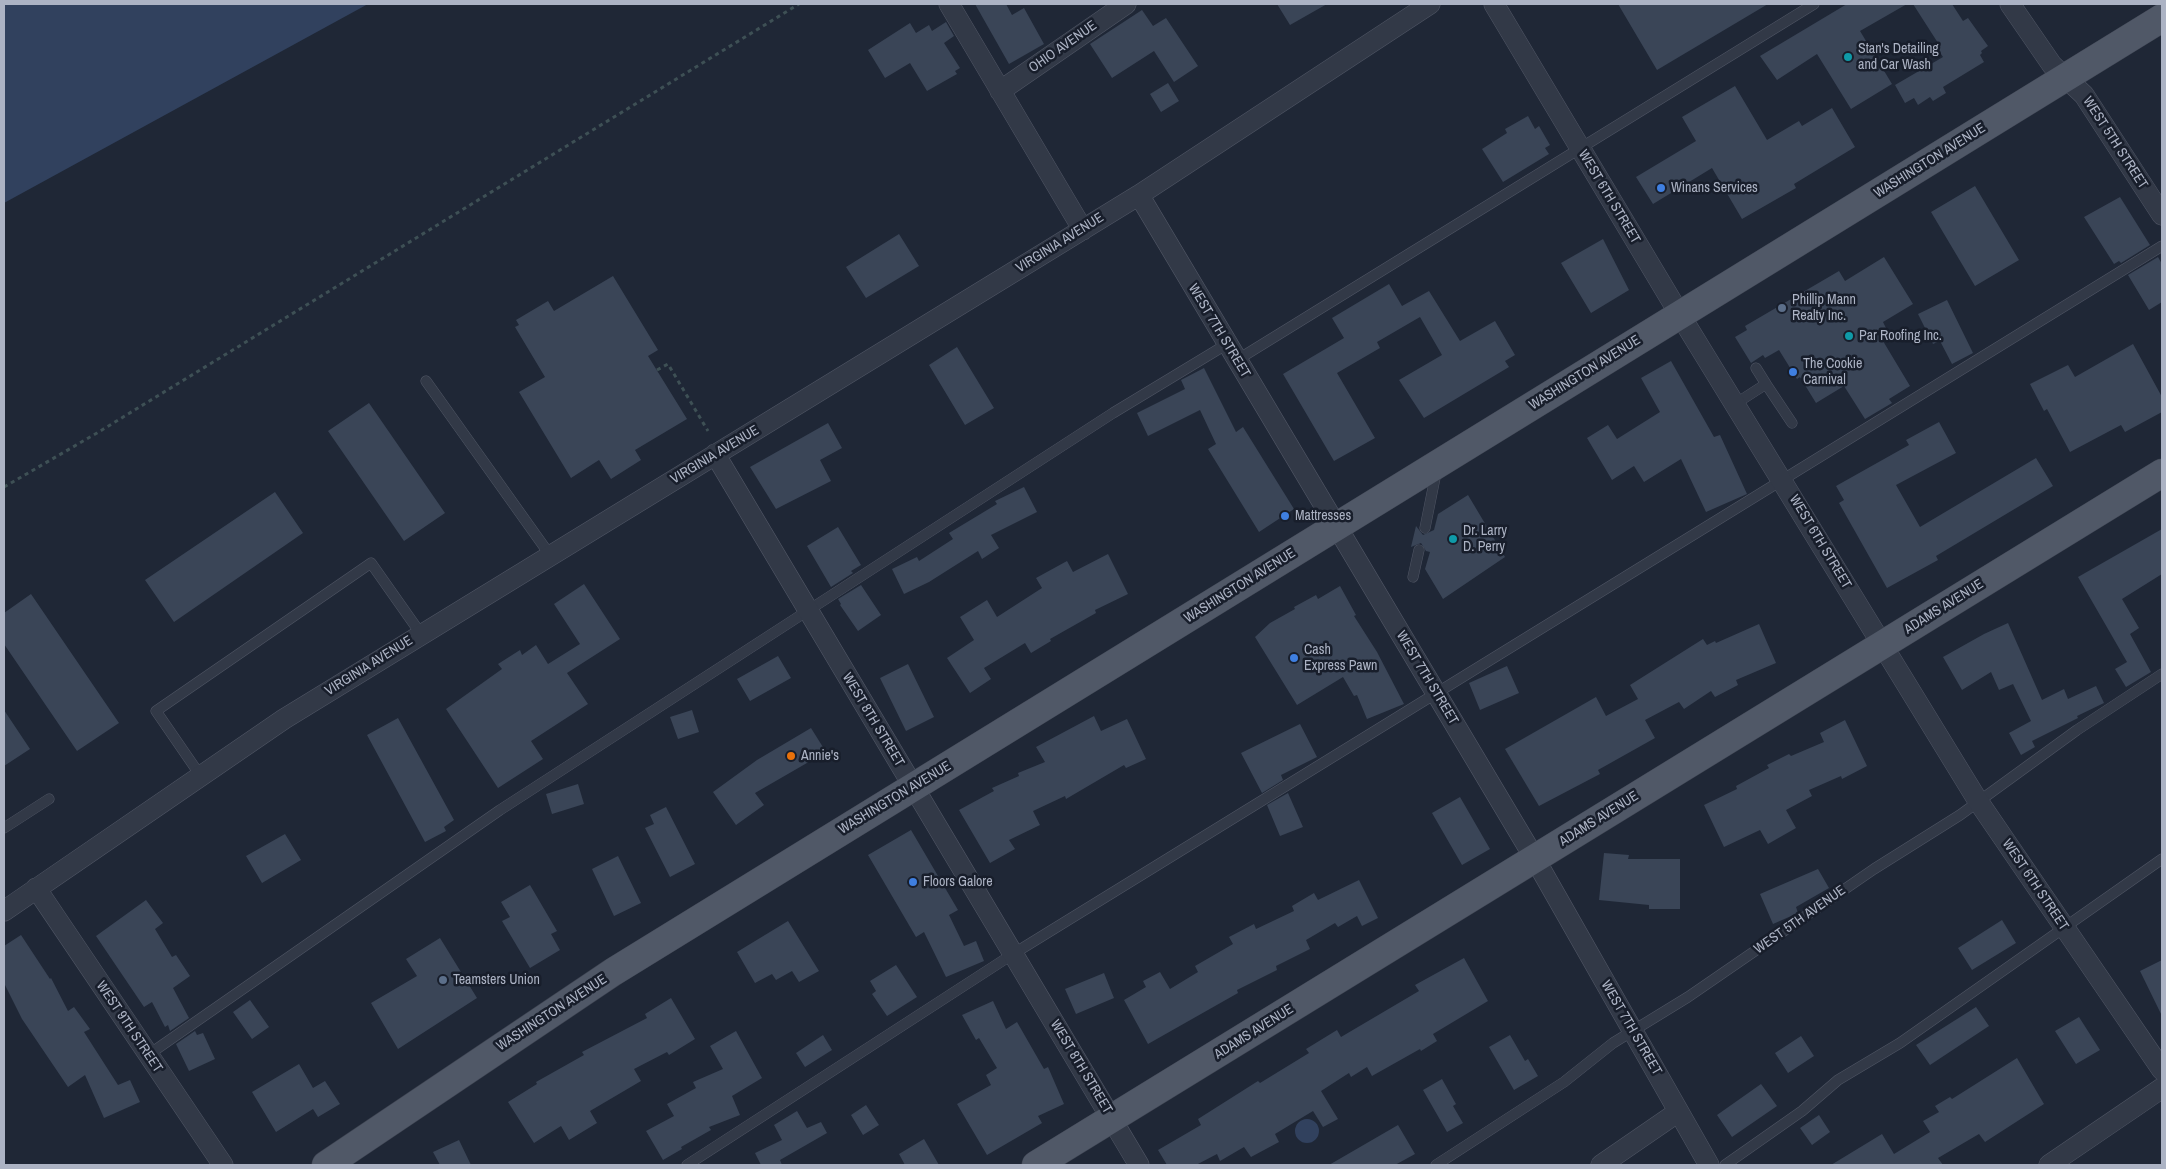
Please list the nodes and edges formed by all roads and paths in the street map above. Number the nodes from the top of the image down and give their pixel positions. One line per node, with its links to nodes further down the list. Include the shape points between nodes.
1 (799, 4): 29 (path)
2 (949, 4): 10 (street)
3 (1126, 4): 10 (street, OHIO AVENUE)
4 (1430, 4): 12 (street, VIRGINIA AVENUE)
5 (1494, 4): 11 (street, WEST 6TH STREET)
6 (1814, 4): 11 (lane)
7 (2010, 4): 9 (street, WEST 5TH STREET, via 2042,52)
8 (2162, 18): 9 (main road, WASHINGTON AVENUE)
9 (2066, 78): 13 (street, WEST 5TH STREET, via 2084,95); 16 (main road, WASHINGTON AVENUE)
10 (1000, 91): 14 (street)
11 (1580, 149): 16 (street, WEST 6TH STREET); 17 (lane)
12 (1139, 195): 14 (street, VIRGINIA AVENUE); 17 (street, WEST 7TH STREET)
13 (2162, 215)
14 (1083, 230): 25 (street, VIRGINIA AVENUE)
15 (2162, 246): 28 (lane)
16 (1680, 315): 22 (street, WEST 6TH STREET); 26 (main road, WASHINGTON AVENUE)
17 (1232, 352): 30 (street, WEST 7TH STREET); 35 (lane, via 1113,414)
18 (1756, 368): 21 (lane)
19 (657, 370): 24 (path, via 668,364)
20 (426, 381): 33 (lane)
21 (1766, 384): 22 (lane); 23 (lane)
22 (1735, 404): 28 (street, WEST 6TH STREET)
23 (1792, 423)
24 (708, 432)
25 (716, 454): 33 (street, VIRGINIA AVENUE); 35 (street, WEST 8TH STREET)
26 (1438, 463): 30 (main road, WASHINGTON AVENUE); 31 (lane)
27 (2162, 473): 37 (main road, ADAMS AVENUE)
28 (1782, 480): 37 (street, WEST 6TH STREET); 39 (lane)
29 (4, 487)
30 (1337, 526): 39 (street, WEST 7TH STREET); 41 (main road, WASHINGTON AVENUE)
31 (1425, 528)
32 (1420, 550): 34 (lane)
33 (550, 555): 36 (street, VIRGINIA AVENUE)
34 (1413, 577)
35 (809, 611): 41 (street, WEST 8TH STREET); 52 (lane, via 500,810)
36 (421, 634): 40 (street, VIRGINIA AVENUE); 40 (lane, via 371,563 156,711)
37 (1882, 645): 43 (street, WEST 6TH STREET); 45 (main road, ADAMS AVENUE)
38 (2162, 674): 43 (lane, WEST 5TH AVENUE)
39 (1436, 693): 45 (street, WEST 7TH STREET); 50 (lane)
40 (200, 775): 47 (street, VIRGINIA AVENUE)
41 (914, 787): 50 (street, WEST 8TH STREET); 58 (main road, WASHINGTON AVENUE, via 572,998)
42 (49, 800): 44 (lane)
43 (1978, 801): 49 (street, WEST 6TH STREET); 51 (lane, WEST 5TH AVENUE)
44 (4, 828)
45 (1534, 859): 51 (street, WEST 7TH STREET); 56 (main road, ADAMS AVENUE)
46 (2162, 859): 49 (lane)
47 (36, 888): 48 (street, VIRGINIA AVENUE); 52 (street, WEST 9TH STREET)
48 (4, 911)
49 (2063, 927): 53 (street, WEST 6TH STREET); 65 (lane, via 1877,1059 1838,1080 1802,1112)
50 (1014, 954): 56 (street, WEST 8TH STREET); 59 (lane)
51 (1632, 1032): 55 (street, WEST 7TH STREET); 62 (lane, WEST 5TH AVENUE, via 1564,1082)
52 (148, 1055): 57 (street, WEST 9TH STREET)
53 (2162, 1070)
54 (2162, 1088): 66 (street)
55 (1678, 1112): 63 (street); 64 (street, WEST 7TH STREET)
56 (1112, 1120): 60 (main road, ADAMS AVENUE); 61 (street, WEST 8TH STREET)
57 (223, 1165)
58 (326, 1165)
59 (687, 1165)
60 (1036, 1165)
61 (1139, 1165)
62 (1436, 1165)
63 (1601, 1165)
64 (1709, 1165)
65 (1725, 1165)
66 (2049, 1165)

